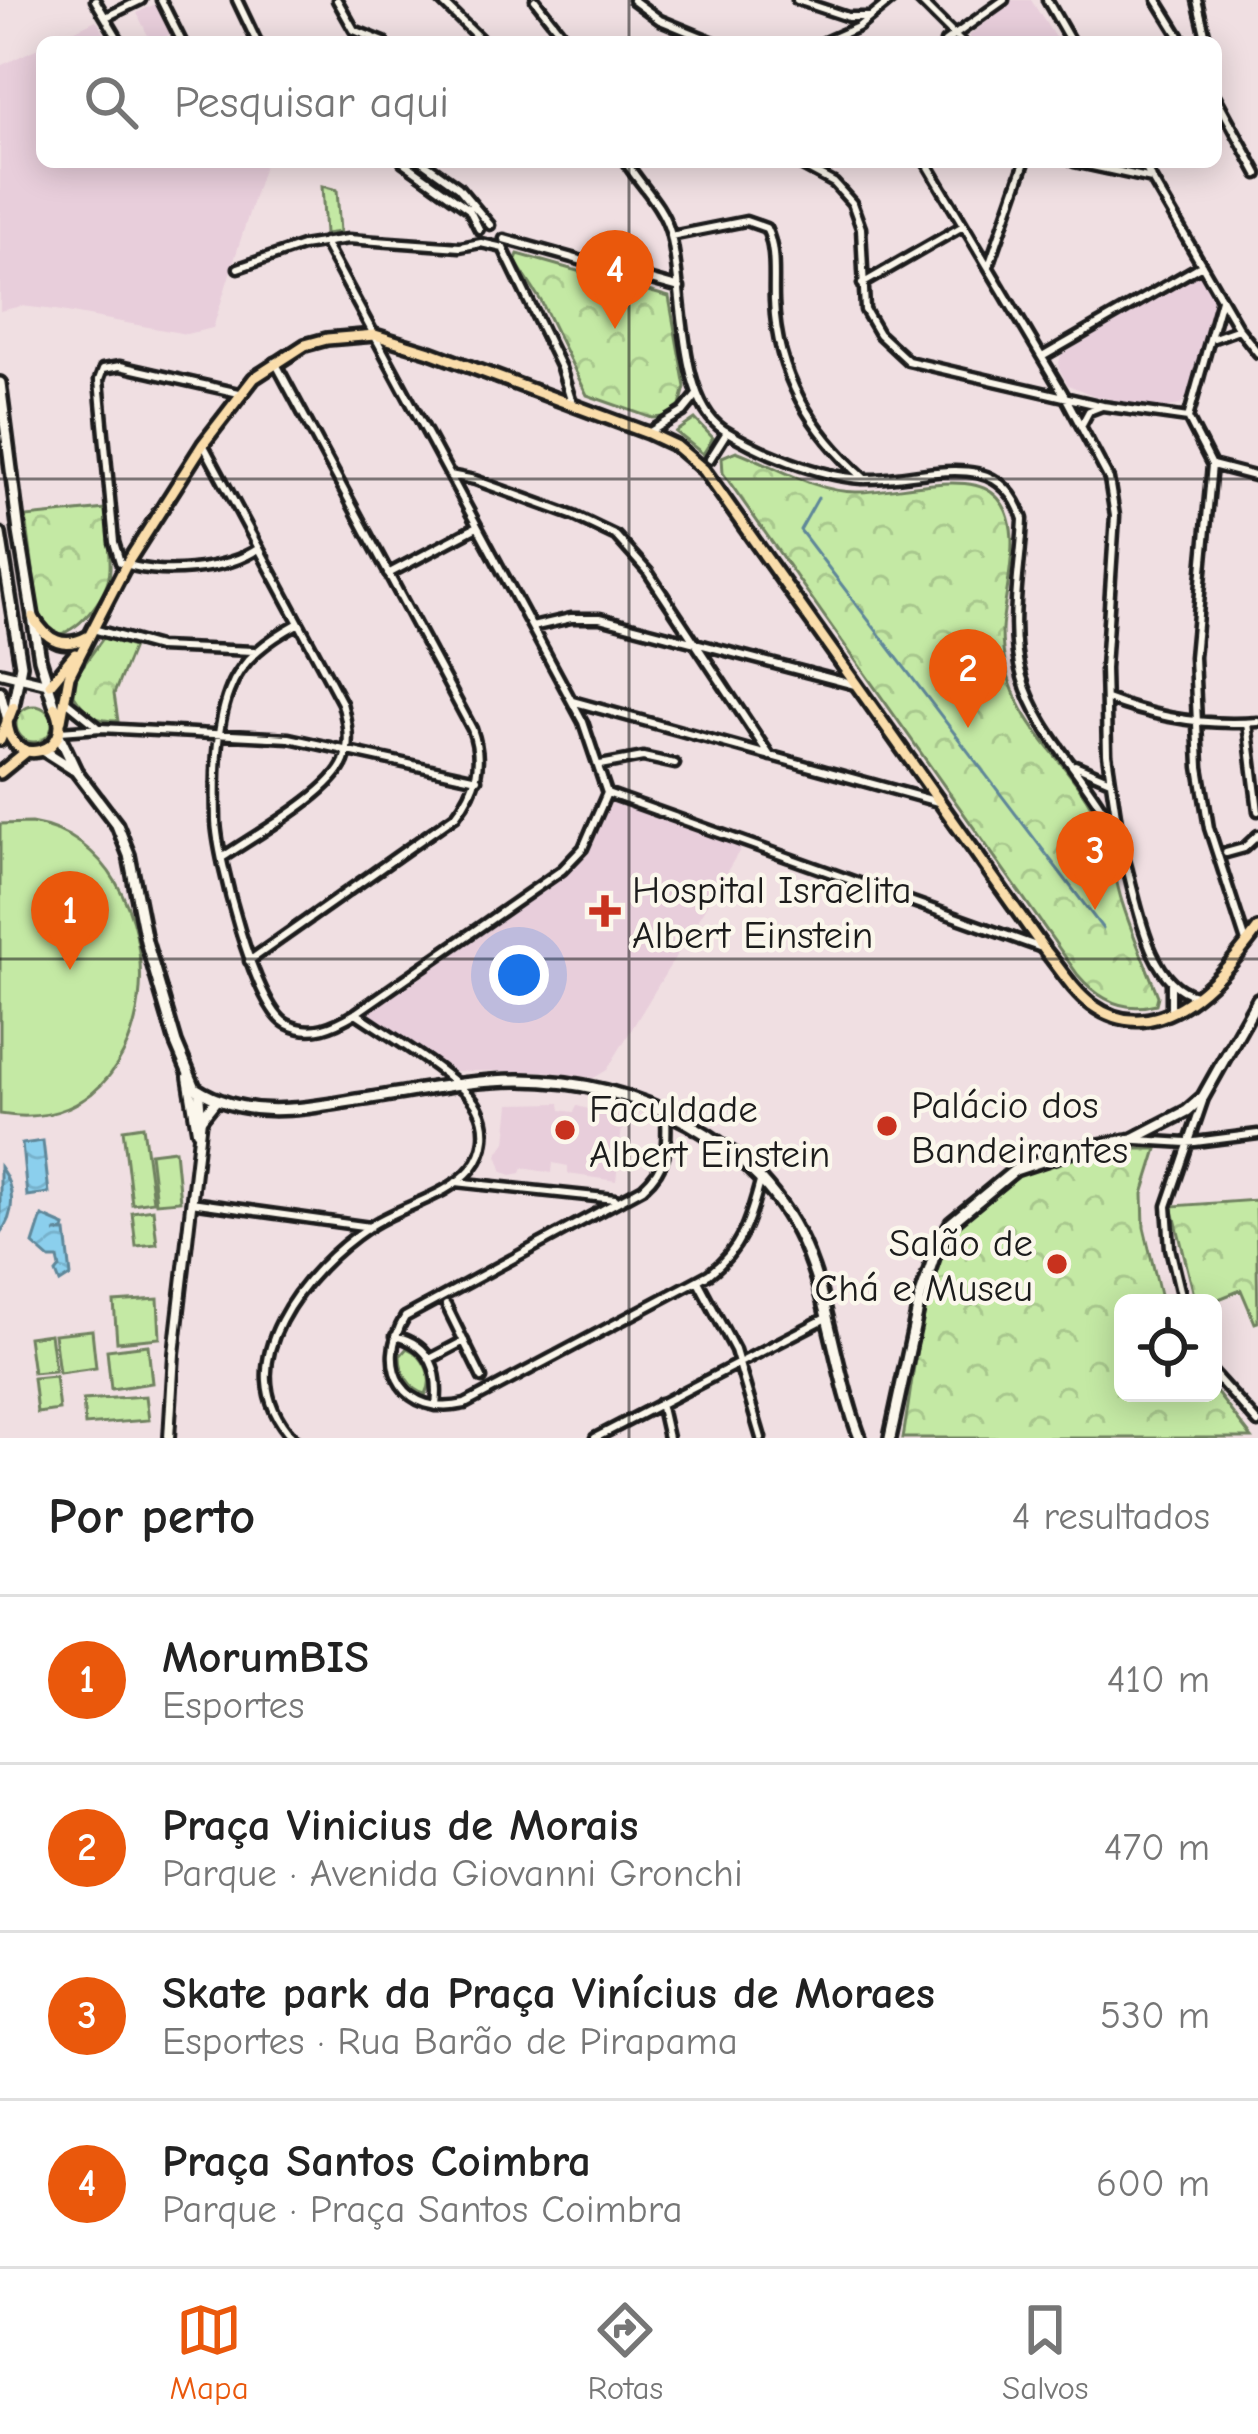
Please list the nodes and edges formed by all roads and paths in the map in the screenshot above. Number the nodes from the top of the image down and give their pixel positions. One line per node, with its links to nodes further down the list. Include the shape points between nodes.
1 (95, 0): 17 (street)
2 (141, 0): 17 (street)
3 (161, 0): 21 (street)
4 (237, 0): 22 (street)
5 (337, 0): 23 (street, via 354,30)
6 (440, 0): 24 (street)
7 (535, 0): 25 (street)
8 (634, 0): 26 (street)
9 (797, 0): 18 (street)
10 (891, 0): 16 (street)
11 (920, 0): 28 (street)
12 (1004, 0): 29 (street)
13 (1047, 0): 30 (street)
14 (1157, 0): 31 (street)
15 (1197, 0): 32 (street)
16 (872, 16): 18 (street); 19 (street)
17 (106, 17): 20 (street)
18 (848, 17): 19 (street)
19 (845, 34): 27 (street)
20 (117, 36)
21 (179, 36)
22 (254, 36)
23 (369, 36)
24 (477, 36)
25 (563, 36)
26 (699, 36)
27 (840, 36)
28 (956, 36)
29 (962, 36)
30 (1068, 36)
31 (1179, 36)
32 (1204, 36)
33 (1222, 106): 44 (street)
34 (412, 168): 47 (street)
35 (431, 168): 47 (street, via 458,187)
36 (630, 168): 48 (street)
37 (806, 168): 55 (street, via 852,203)
38 (929, 168): 46 (street)
39 (1022, 168): 53 (street)
40 (1103, 168): 43 (street)
41 (1133, 168): 43 (street)
42 (1145, 168): 45 (street)
43 (1126, 173): 45 (street)
44 (1258, 174)
45 (1152, 179): 52 (street)
46 (963, 226): 53 (street); 55 (street)
47 (483, 227): 50 (street); 51 (street)
48 (671, 236): 56 (street); 83 (street, via 746,221 766,228 777,337 793,389 820,433)
49 (324, 242): 50 (street); 54 (street); 59 (street)
50 (481, 243): 51 (street)
51 (504, 243): 56 (street); 72 (street)
52 (1202, 265): 57 (street); 63 (street)
53 (988, 267): 63 (street)
54 (238, 268)
55 (862, 284): 68 (street, via 870,321 908,361)
56 (680, 288): 70 (street)
57 (1221, 299): 58 (street); 61 (street)
58 (1239, 328): 61 (street); 62 (street)
59 (375, 335): 60 (main road); 64 (street); 65 (main road, via 327,339)
60 (402, 343): 64 (street); 72 (main road)
61 (1209, 346): 74 (street)
62 (1258, 353)
63 (1042, 357): 66 (street)
64 (385, 358): 81 (street)
65 (274, 362): 69 (main road); 89 (street)
66 (1056, 381): 68 (street); 71 (street)
67 (0, 383): 85 (main road)
68 (1038, 392): 71 (street)
69 (239, 394): 78 (main road); 88 (street, via 120,366 103,369 114,542)
70 (696, 396): 76 (street); 77 (street)
71 (1066, 398): 73 (street); 75 (street)
72 (572, 403): 77 (main road)
73 (1103, 406): 74 (street); 75 (street, via 1086,415)
74 (1188, 418): 80 (street)
75 (1082, 428): 102 (street, via 1114,498)
76 (727, 432): 79 (street); 83 (street)
77 (648, 433): 100 (main road, via 704,470)
78 (202, 444): 87 (street); 88 (main road)
79 (710, 459)
80 (1212, 465): 82 (street); 106 (street)
81 (448, 475): 84 (street); 94 (street, via 616,536)
82 (1258, 477)
83 (865, 479): 118 (street, via 968,471 1012,497 1023,519 1022,678)
84 (477, 526): 89 (street); 92 (street)
85 (19, 532): 86 (main road, via 11,525); 90 (main road)
86 (0, 533): 98 (main road)
87 (259, 548): 88 (street, via 220,567); 91 (street)
88 (126, 566): 93 (main road)
89 (388, 574): 122 (street, via 472,729)
90 (33, 617): 93 (main road, via 55,641 70,644); 96 (main road)
91 (299, 623): 95 (street); 113 (street, via 342,703)
92 (532, 627): 94 (street, via 600,618); 103 (street)
93 (91, 632): 95 (street, via 168,648); 99 (main road); 104 (main road)
94 (697, 643): 100 (street); 116 (street)
95 (256, 651): 111 (street, via 228,693)
96 (42, 663): 98 (main road); 99 (main road)
97 (0, 672): 98 (street)
98 (20, 672): 99 (street); 105 (main road)
99 (50, 684): 104 (main road)
100 (860, 686): 125 (main road)
101 (0, 691): 105 (street)
102 (1107, 699): 106 (street); 123 (street)
103 (572, 700): 116 (street); 119 (street)
104 (60, 704): 109 (main road); 110 (street)
105 (7, 719): 112 (main road); 115 (main road, via 10,738)
106 (1195, 722): 108 (street); 132 (street, via 1209,828)
107 (1258, 722): 108 (street)
108 (1247, 723): 126 (street)
109 (60, 728): 110 (street); 114 (main road); 120 (main road)
110 (100, 728): 111 (street)
111 (220, 734): 113 (street); 130 (street)
112 (0, 740)
113 (347, 748): 122 (street); 130 (street, via 327,784)
114 (44, 750): 115 (main road); 120 (main road)
115 (27, 751): 121 (main road)
116 (770, 756): 125 (street)
117 (675, 764): 119 (street, via 643,757)
118 (1071, 764): 123 (street); 128 (street)
119 (600, 765): 124 (street)
120 (76, 770): 140 (main road, via 108,808 129,855)
121 (0, 772)
122 (477, 779): 134 (street, via 446,824)
123 (1110, 780): 128 (street)
124 (607, 794): 133 (street); 138 (street, via 583,848 562,870)
125 (941, 802): 133 (main road)
126 (1258, 812)
127 (1258, 835): 129 (street)
128 (1120, 845): 135 (street, via 1150,948)
129 (1226, 853)
130 (222, 858): 134 (street)
131 (1258, 929): 132 (main road)
132 (1246, 944): 136 (main road)
133 (1044, 949): 139 (main road, via 1079,994 1107,1013 1135,1019)
134 (249, 961): 138 (street, via 270,1010 288,1025 321,1030)
135 (1171, 980): 136 (street); 139 (street)
136 (1202, 996): 139 (main road)
137 (1258, 999): 143 (main road)
138 (356, 1012): 141 (street)
139 (1171, 1012)
140 (188, 1077): 142 (main road); 147 (street)
141 (458, 1084): 144 (main road, via 275,1111); 145 (main road, via 549,1081); 151 (street, via 485,1132 478,1159)
142 (199, 1090): 144 (main road); 146 (street)
143 (1203, 1097): 149 (main road); 150 (street)
144 (217, 1099): 146 (main road)
145 (666, 1112): 152 (main road, via 716,1140); 153 (street, via 663,1166)
146 (201, 1119): 147 (street)
147 (197, 1132): 154 (street)
148 (1258, 1133): 150 (street)
149 (1133, 1139): 150 (street); 175 (main road, via 1016,1170 950,1223 920,1295)
150 (1187, 1143): 157 (street, via 1167,1206)
151 (455, 1182): 153 (street); 155 (street)
152 (760, 1182): 156 (street, via 740,1242); 159 (main road, via 806,1250)
153 (619, 1200): 160 (street, via 415,1309)
154 (191, 1202): 155 (street); 169 (street)
155 (370, 1226): 170 (street, via 314,1275 276,1333 266,1372)
156 (698, 1281): 163 (street); 167 (street, via 465,1405)
157 (1182, 1294)
158 (446, 1305): 161 (street)
159 (826, 1317): 163 (street); 174 (main road)
160 (395, 1336): 162 (street); 167 (street, via 391,1361 400,1383)
161 (464, 1341): 162 (street); 164 (street)
162 (430, 1359): 167 (street)
163 (739, 1361): 166 (street); 173 (street)
164 (482, 1378)
165 (1222, 1383): 168 (street)
166 (660, 1403): 171 (street); 172 (street)
167 (436, 1406)
168 (1258, 1423)
169 (169, 1438)
170 (293, 1438)
171 (595, 1438)
172 (668, 1438)
173 (761, 1438)
174 (860, 1438)
175 (890, 1438)

